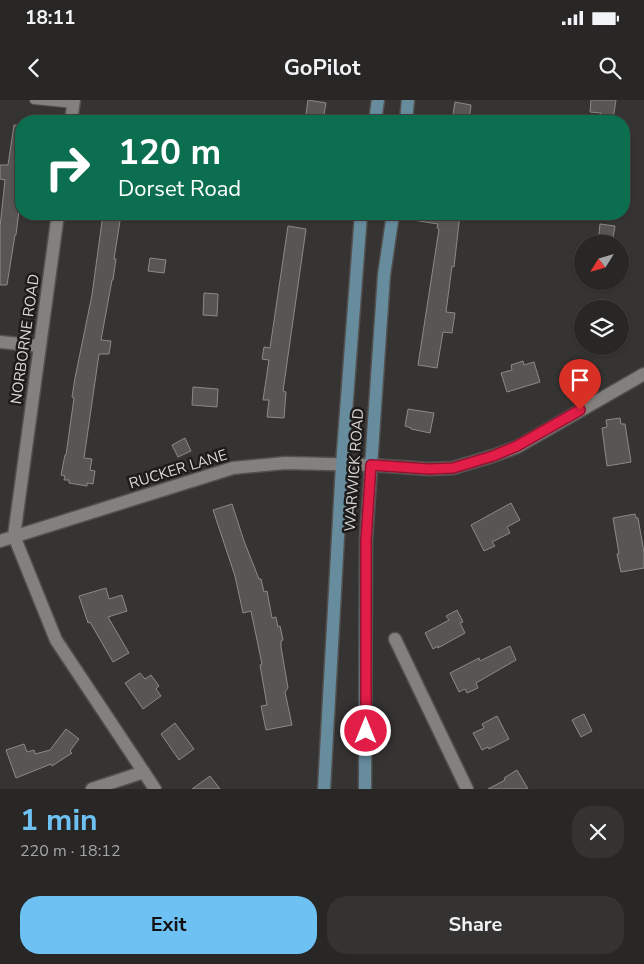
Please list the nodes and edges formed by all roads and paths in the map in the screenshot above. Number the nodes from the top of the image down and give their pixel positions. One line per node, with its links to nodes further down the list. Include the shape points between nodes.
1 (34, 100): 4 (lane)
2 (378, 100): 6 (main road)
3 (408, 100): 7 (main road)
4 (74, 102): 5 (street)
5 (72, 115)
6 (376, 115)
7 (407, 115)
8 (57, 220): 12 (street, NORBORNE ROAD)
9 (362, 220): 14 (main road, WARWICK ROAD)
10 (392, 220): 15 (main road, WARWICK ROAD, via 384,275)
11 (0, 342): 12 (street)
12 (40, 346): 16 (street, NORBORNE ROAD)
13 (644, 374): 15 (street, RUCKER LANE, via 517,446 493,456 453,468)
14 (342, 465): 15 (street, RUCKER LANE); 16 (street, RUCKER LANE, via 285,463 233,468); 22 (main road, WARWICK ROAD)
15 (371, 465): 23 (main road, WARWICK ROAD, via 366,540)
16 (14, 536): 17 (street, RUCKER LANE); 19 (street, NORBORNE ROAD, via 56,640)
17 (0, 541)
18 (395, 639): 24 (street)
19 (144, 772): 20 (street); 21 (street, NORBORNE ROAD)
20 (92, 789)
21 (155, 789)
22 (324, 789)
23 (365, 789)
24 (467, 789)

